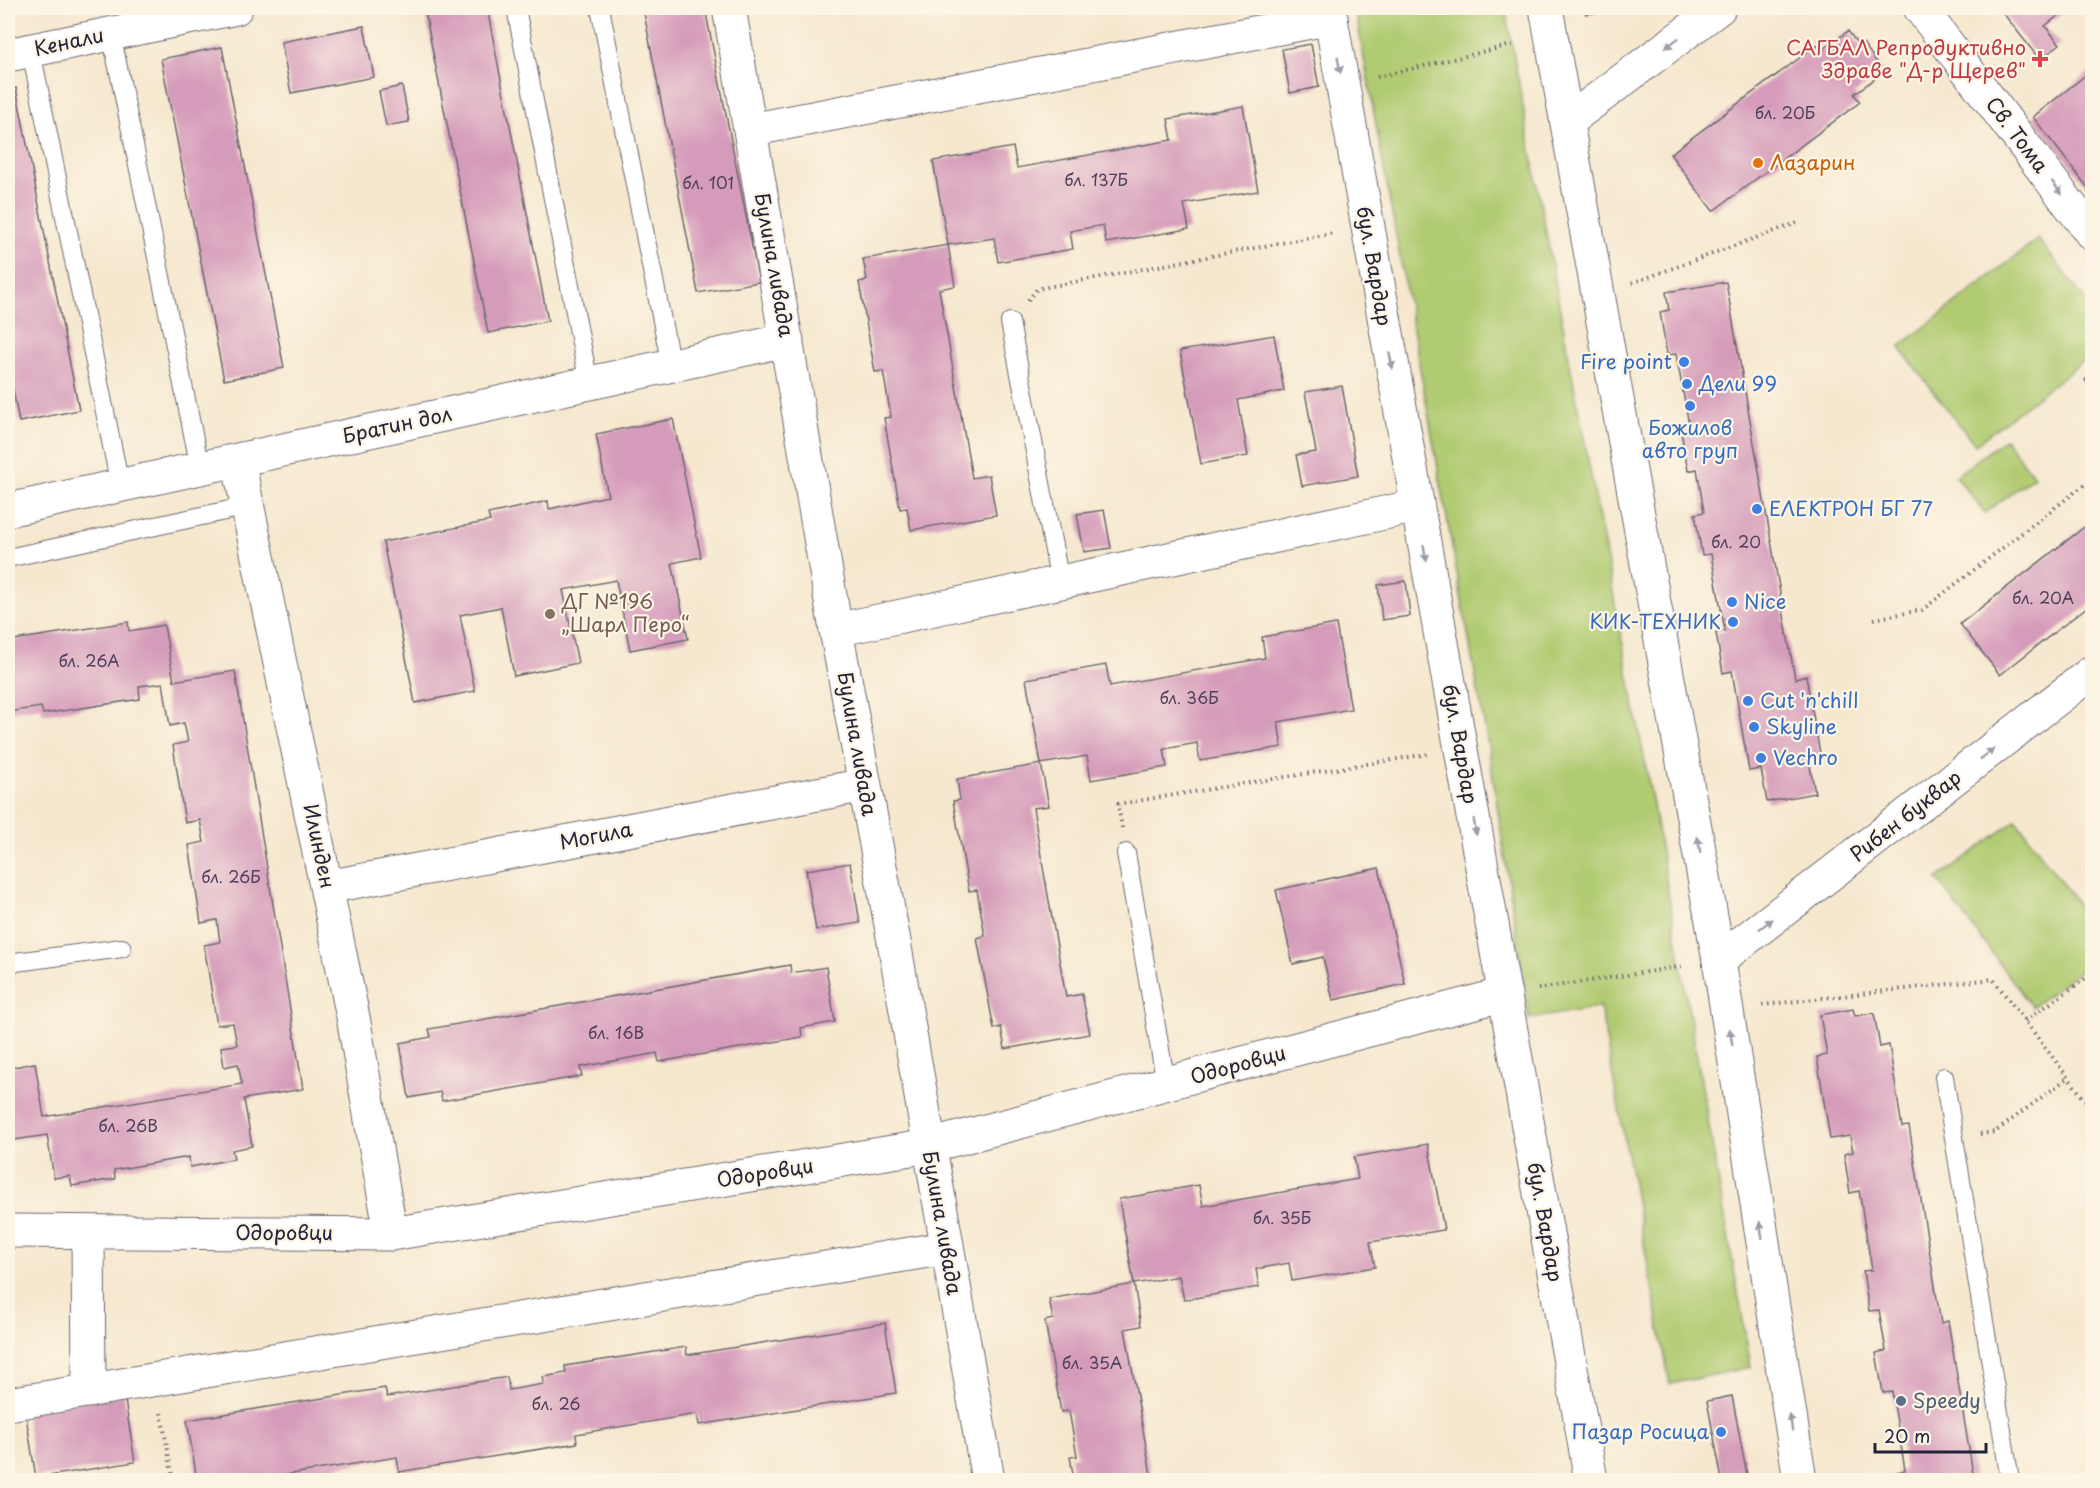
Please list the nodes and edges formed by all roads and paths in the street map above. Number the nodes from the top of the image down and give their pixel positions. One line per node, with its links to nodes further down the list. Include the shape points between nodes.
1 (236, 8): 9 (street, Кенали)
2 (516, 8): 21 (lane)
3 (600, 8): 20 (lane)
4 (729, 8): 13 (street, Булина ливада)
5 (1719, 8): 12 (street, one-way to 12)
6 (1920, 8): 16 (street, Св. Тома, one-way to 16)
7 (1330, 13): 11 (street, бул. Вардар, one-way to 11); 13 (street)
8 (1549, 21): 11 (path); 12 (street)
9 (111, 33): 10 (street, Кенали); 23 (lane)
10 (19, 53): 25 (lane)
11 (1343, 85): 15 (street, бул. Вардар)
12 (1568, 121): 17 (street)
13 (750, 130): 19 (street, Булина ливада)
14 (1797, 223): 17 (path)
15 (1368, 227): 18 (path, via 1037,289); 27 (street, бул. Вардар, one-way to 27)
16 (2092, 234)
17 (1599, 294): 39 (street, one-way to 17)
18 (1010, 322): 30 (lane)
19 (787, 340): 20 (street, Братин дол); 32 (street, Булина ливада)
20 (671, 366): 21 (street, Братин дол)
21 (589, 384): 22 (street, Братин дол)
22 (238, 460): 23 (street, Братин дол); 26 (street, Илинден)
23 (200, 468): 25 (street, Братин дол)
24 (2092, 479): 31 (path, via 1922,610)
25 (120, 485): 28 (street, Братин дол)
26 (248, 506): 29 (lane); 37 (street, Илинден)
27 (1417, 506): 30 (street); 34 (street, бул. Вардар, one-way to 34)
28 (8, 510)
29 (8, 558)
30 (1060, 582): 32 (street)
31 (1874, 619)
32 (836, 630): 35 (street, Булина ливада)
33 (2092, 672): 39 (street, Рибен буквар, one-way to 33)
34 (1460, 748): 36 (path, via 1118,804); 42 (street, бул. Вардар, one-way to 42)
35 (865, 785): 37 (street, Могила); 50 (street, Булина ливада)
36 (1126, 852): 47 (lane)
37 (327, 887): 53 (street, Илинден)
38 (122, 948): 40 (lane)
39 (1719, 960): 42 (path); 43 (street)
40 (8, 963)
41 (2092, 974): 44 (path)
42 (1505, 994): 47 (street, Одоровци); 60 (street, бул. Вардар)
43 (1727, 1009): 44 (path, via 1993,979); 61 (street, one-way to 43)
44 (2025, 1021): 46 (path)
45 (1944, 1077): 49 (lane)
46 (2069, 1077): 48 (path); 49 (path, via 1995,1132)
47 (1166, 1084): 50 (street, Одоровци)
48 (2092, 1109)
49 (1954, 1138): 62 (lane)
50 (929, 1146): 53 (street, Одоровци); 54 (street, Булина ливада)
51 (8, 1231): 52 (street, Одоровци)
52 (88, 1232): 53 (street, Одоровци); 56 (street)
53 (391, 1234)
54 (946, 1248): 55 (street); 59 (street, Булина ливада)
55 (155, 1380): 56 (street); 58 (path)
56 (89, 1391): 57 (street)
57 (8, 1404)
58 (173, 1480)
59 (988, 1480)
60 (1591, 1480)
61 (1800, 1480)
62 (2010, 1480)

